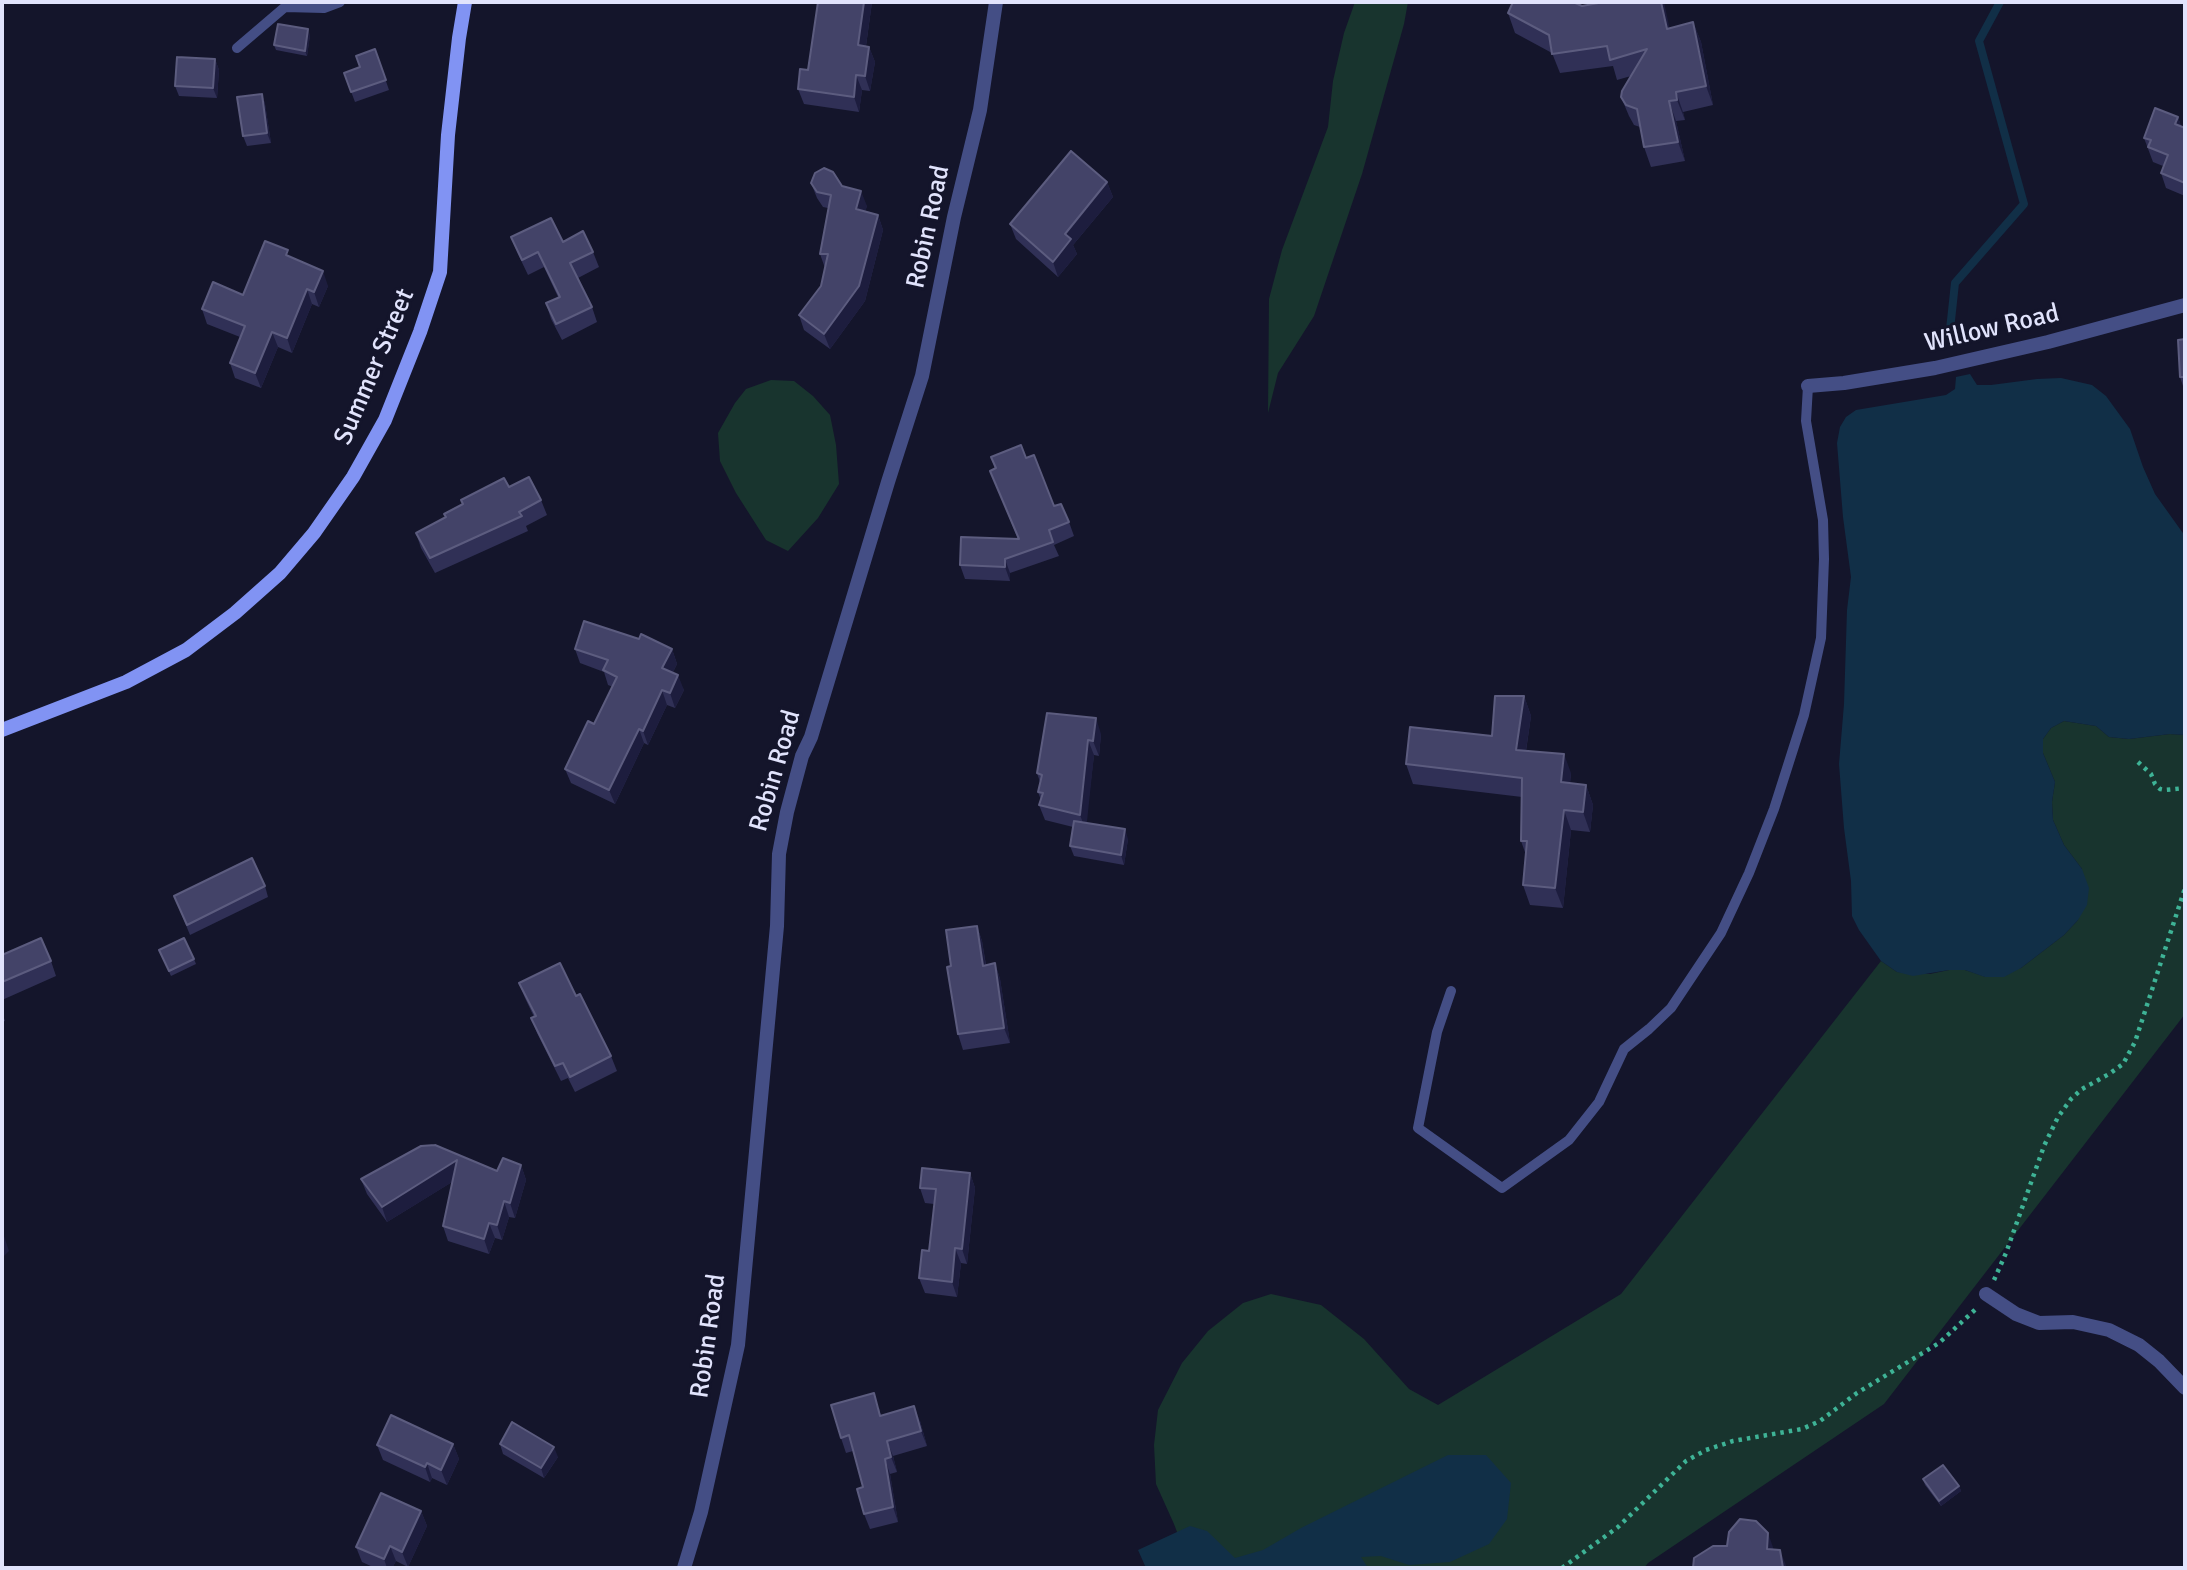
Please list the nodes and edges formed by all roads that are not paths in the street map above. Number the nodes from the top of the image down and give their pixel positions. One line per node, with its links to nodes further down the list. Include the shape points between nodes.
1 (340, 2): 4 (lane, via 324,8 285,7)
2 (465, 2): 7 (street, Summer Street, via 448,135 440,272 385,420 353,477 280,573 186,650 126,682)
3 (996, 2): 11 (street, Robin Road, via 980,110 922,376 787,812 779,854 777,926 738,1345)
4 (237, 48)
5 (2185, 305): 6 (street, Willow Road, via 1935,368)
6 (1808, 386): 8 (lane, via 1806,421 1822,520 1821,638 1804,715 1774,809 1721,933 1671,1008 1624,1049 1599,1102 1569,1140 1503,1188 1418,1128 1437,1032)
7 (2, 730)
8 (1451, 991)
9 (1986, 1294): 10 (street, via 2039,1323 2073,1322 2109,1330 2139,1345)
10 (2185, 1388)
11 (684, 1568)

